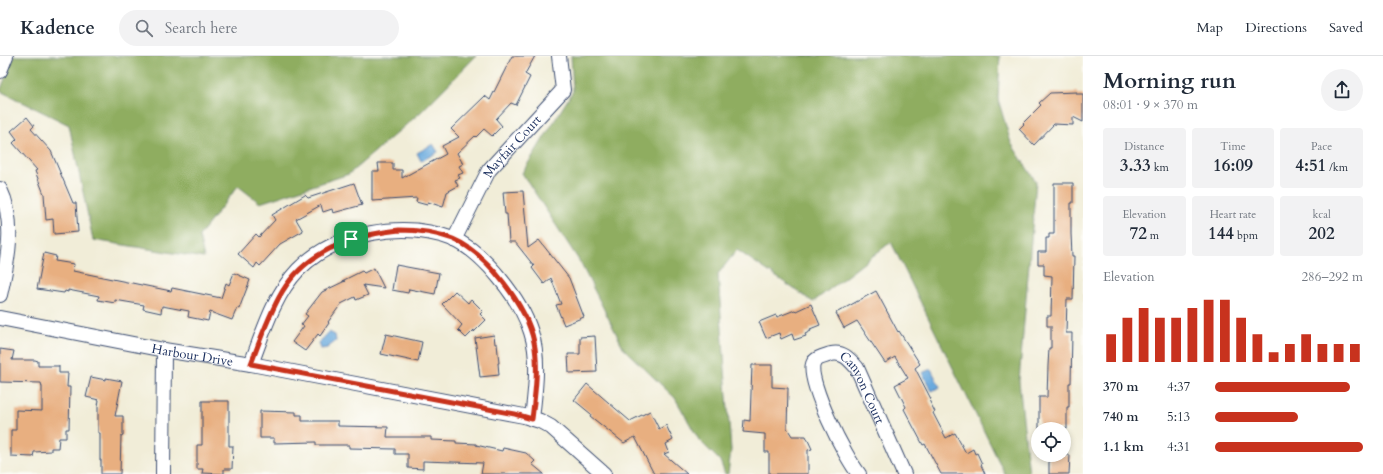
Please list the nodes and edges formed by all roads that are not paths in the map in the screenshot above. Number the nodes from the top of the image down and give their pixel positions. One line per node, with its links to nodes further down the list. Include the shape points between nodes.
1 (6, 56): 3 (street)
2 (559, 56): 5 (street, Mayfair Court, via 563,90 489,170)
3 (0, 71)
4 (0, 189): 6 (street, via 5,200 10,229)
5 (454, 240): 9 (street, via 425,232 399,230 361,236 328,248 298,270 282,291); 10 (street, via 467,247 494,272 512,294 527,320 535,354 536,377)
6 (0, 295)
7 (0, 318): 8 (street, Harbour Drive)
8 (164, 350): 9 (street, Harbour Drive); 11 (street)
9 (251, 364): 10 (street, Harbour Drive)
10 (532, 419): 12 (street, Harbour Drive, via 551,427)
11 (164, 474)
12 (604, 474)
13 (859, 474): 14 (street, Canyon Court, via 834,432 812,371 813,363 817,359 836,353 846,357 856,368)
14 (904, 474)

